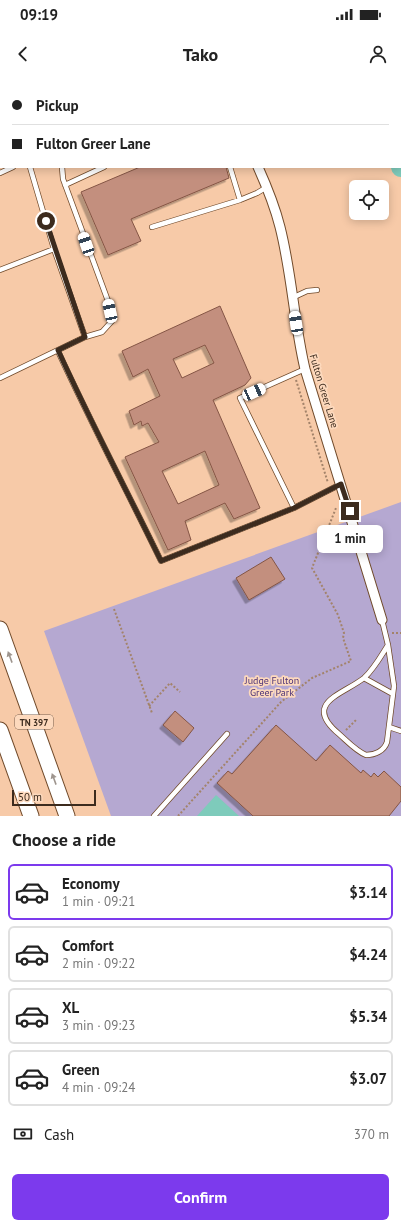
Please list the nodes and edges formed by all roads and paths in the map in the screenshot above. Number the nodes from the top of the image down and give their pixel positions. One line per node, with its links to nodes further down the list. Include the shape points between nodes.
1 (11, 168): 7 (lane)
2 (30, 168): 12 (lane)
3 (62, 168): 8 (lane)
4 (102, 168): 8 (lane)
5 (230, 168): 10 (lane)
6 (258, 168): 9 (street, Fulton Greer Lane)
7 (0, 173)
8 (65, 185): 16 (lane, via 108,301 112,321 102,332)
9 (267, 187): 10 (lane); 15 (street, Fulton Greer Lane, via 280,228)
10 (240, 200): 11 (lane)
11 (152, 227)
12 (54, 249): 13 (lane); 16 (lane)
13 (0, 270)
14 (317, 290): 15 (lane, via 307,291)
15 (292, 298): 18 (street, Fulton Greer Lane)
16 (85, 337): 17 (lane)
17 (58, 350): 20 (lane); 24 (lane, via 161,561)
18 (306, 369): 19 (lane); 21 (street, Fulton Greer Lane)
19 (294, 374): 22 (path); 24 (lane, via 240,398)
20 (0, 378)
21 (341, 484): 22 (lane); 26 (street, Fulton Greer Lane)
22 (330, 490): 24 (lane)
23 (335, 503): 41 (path, via 337,509 312,568 338,615 351,661 312,678 281,702)
24 (294, 508)
25 (114, 609): 32 (path)
26 (382, 620): 28 (lane)
27 (0, 629): 39 (highway, TN 397, one-way to 27)
28 (388, 645): 29 (lane); 31 (lane)
29 (364, 678): 31 (lane); 34 (lane, via 327,701 325,718 333,729 366,755 377,753 385,747)
30 (180, 692): 32 (path, via 170,683)
31 (394, 694): 34 (lane)
32 (149, 706): 33 (path)
33 (152, 713)
34 (389, 727): 36 (lane)
35 (0, 730): 38 (highway, TN 397)
36 (401, 731)
37 (227, 734): 40 (lane)
38 (31, 816)
39 (67, 816)
40 (154, 816)
41 (178, 816)

